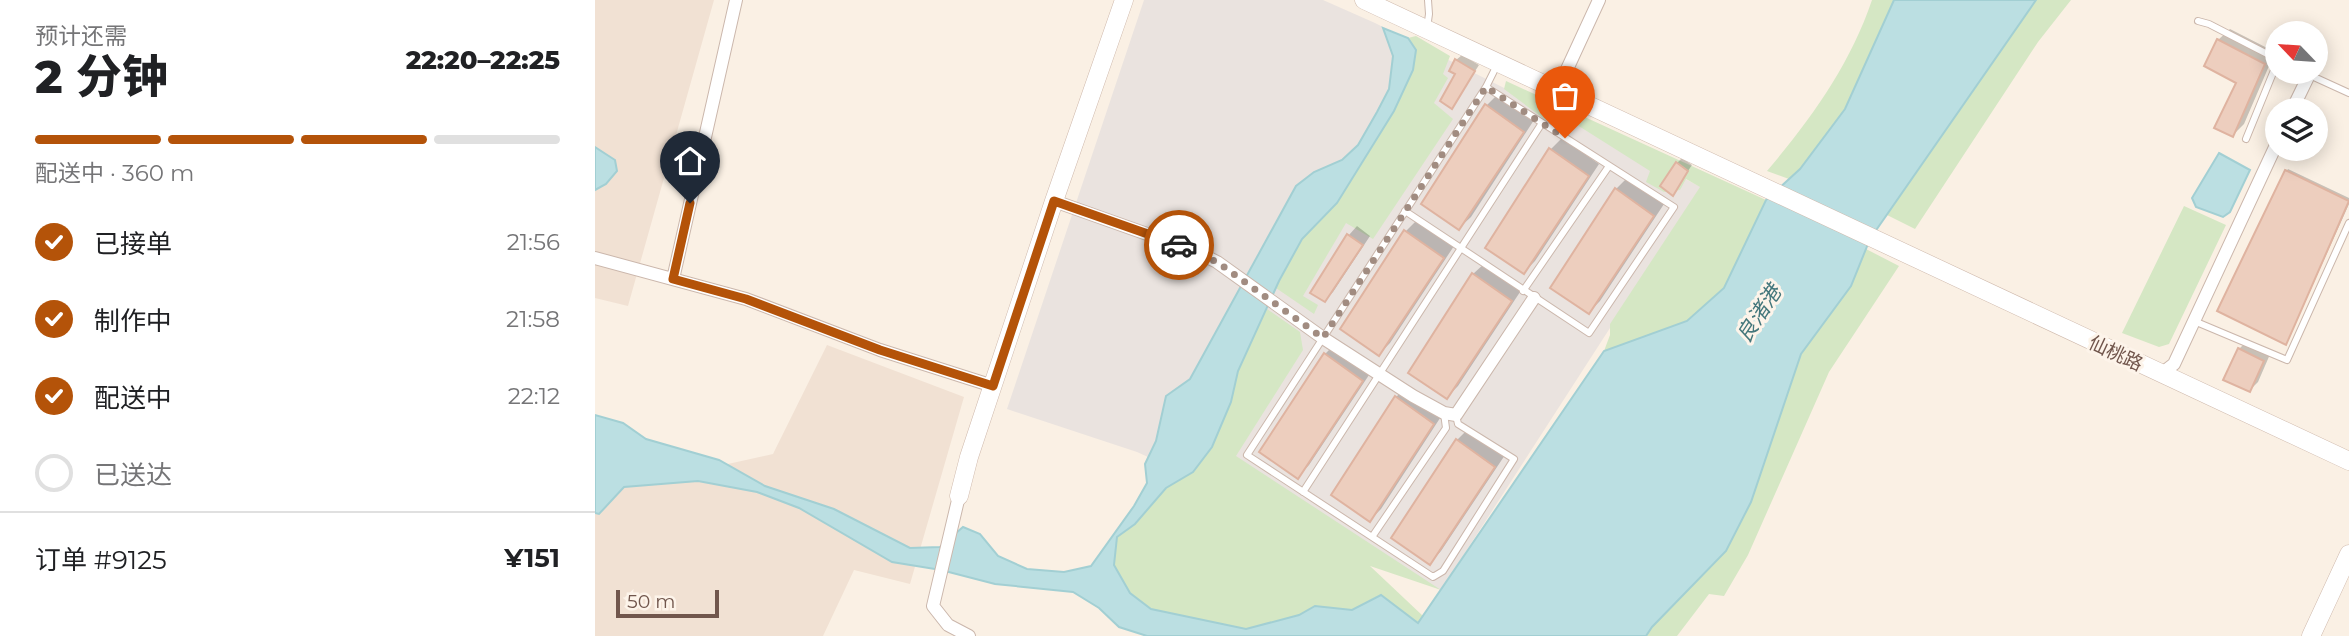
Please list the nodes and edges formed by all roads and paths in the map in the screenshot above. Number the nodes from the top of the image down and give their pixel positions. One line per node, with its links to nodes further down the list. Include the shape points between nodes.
1 (736, 0): 24 (street)
2 (1124, 0): 19 (street)
3 (1364, 0): 7 (street, 仙桃路)
4 (1428, 0): 7 (lane)
5 (1599, 0): 13 (street)
6 (2198, 21): 8 (lane)
7 (1426, 29): 9 (street, 仙桃路)
8 (2265, 54)
9 (1497, 63): 12 (lane); 13 (street, 仙桃路)
10 (2328, 83): 14 (lane)
11 (2268, 84): 16 (lane)
12 (1486, 87): 15 (lane); 20 (lane)
13 (1556, 91): 28 (street, 仙桃路)
14 (2349, 93)
15 (1542, 123): 18 (lane); 22 (lane)
16 (2246, 139)
17 (2269, 161): 26 (street)
18 (1609, 166): 25 (lane); 25 (lane, via 1674,207 1590,333)
19 (1054, 201): 27 (street, via 1217,262); 30 (street)
20 (1405, 211): 22 (lane); 27 (lane)
21 (2349, 223): 26 (lane, via 2287,360)
22 (1461, 249): 25 (lane); 29 (lane)
23 (595, 258): 24 (street)
24 (673, 279): 30 (street, via 746,299 880,350)
25 (1529, 294): 31 (street)
26 (2194, 321): 28 (street, via 2173,364)
27 (1323, 338): 29 (street); 33 (lane, via 1247,455)
28 (2161, 374): 32 (street, 仙桃路)
29 (1380, 375): 31 (street); 33 (lane)
30 (993, 386): 34 (street)
31 (1450, 414): 35 (lane, via 1446,428); 35 (lane, via 1458,424 1514,459 1443,571 1433,577)
32 (2349, 461)
33 (1303, 492): 35 (lane)
34 (959, 496): 37 (street, via 933,606 948,625)
35 (1372, 537)
36 (2349, 554): 38 (street)
37 (969, 636)
38 (2311, 636)

